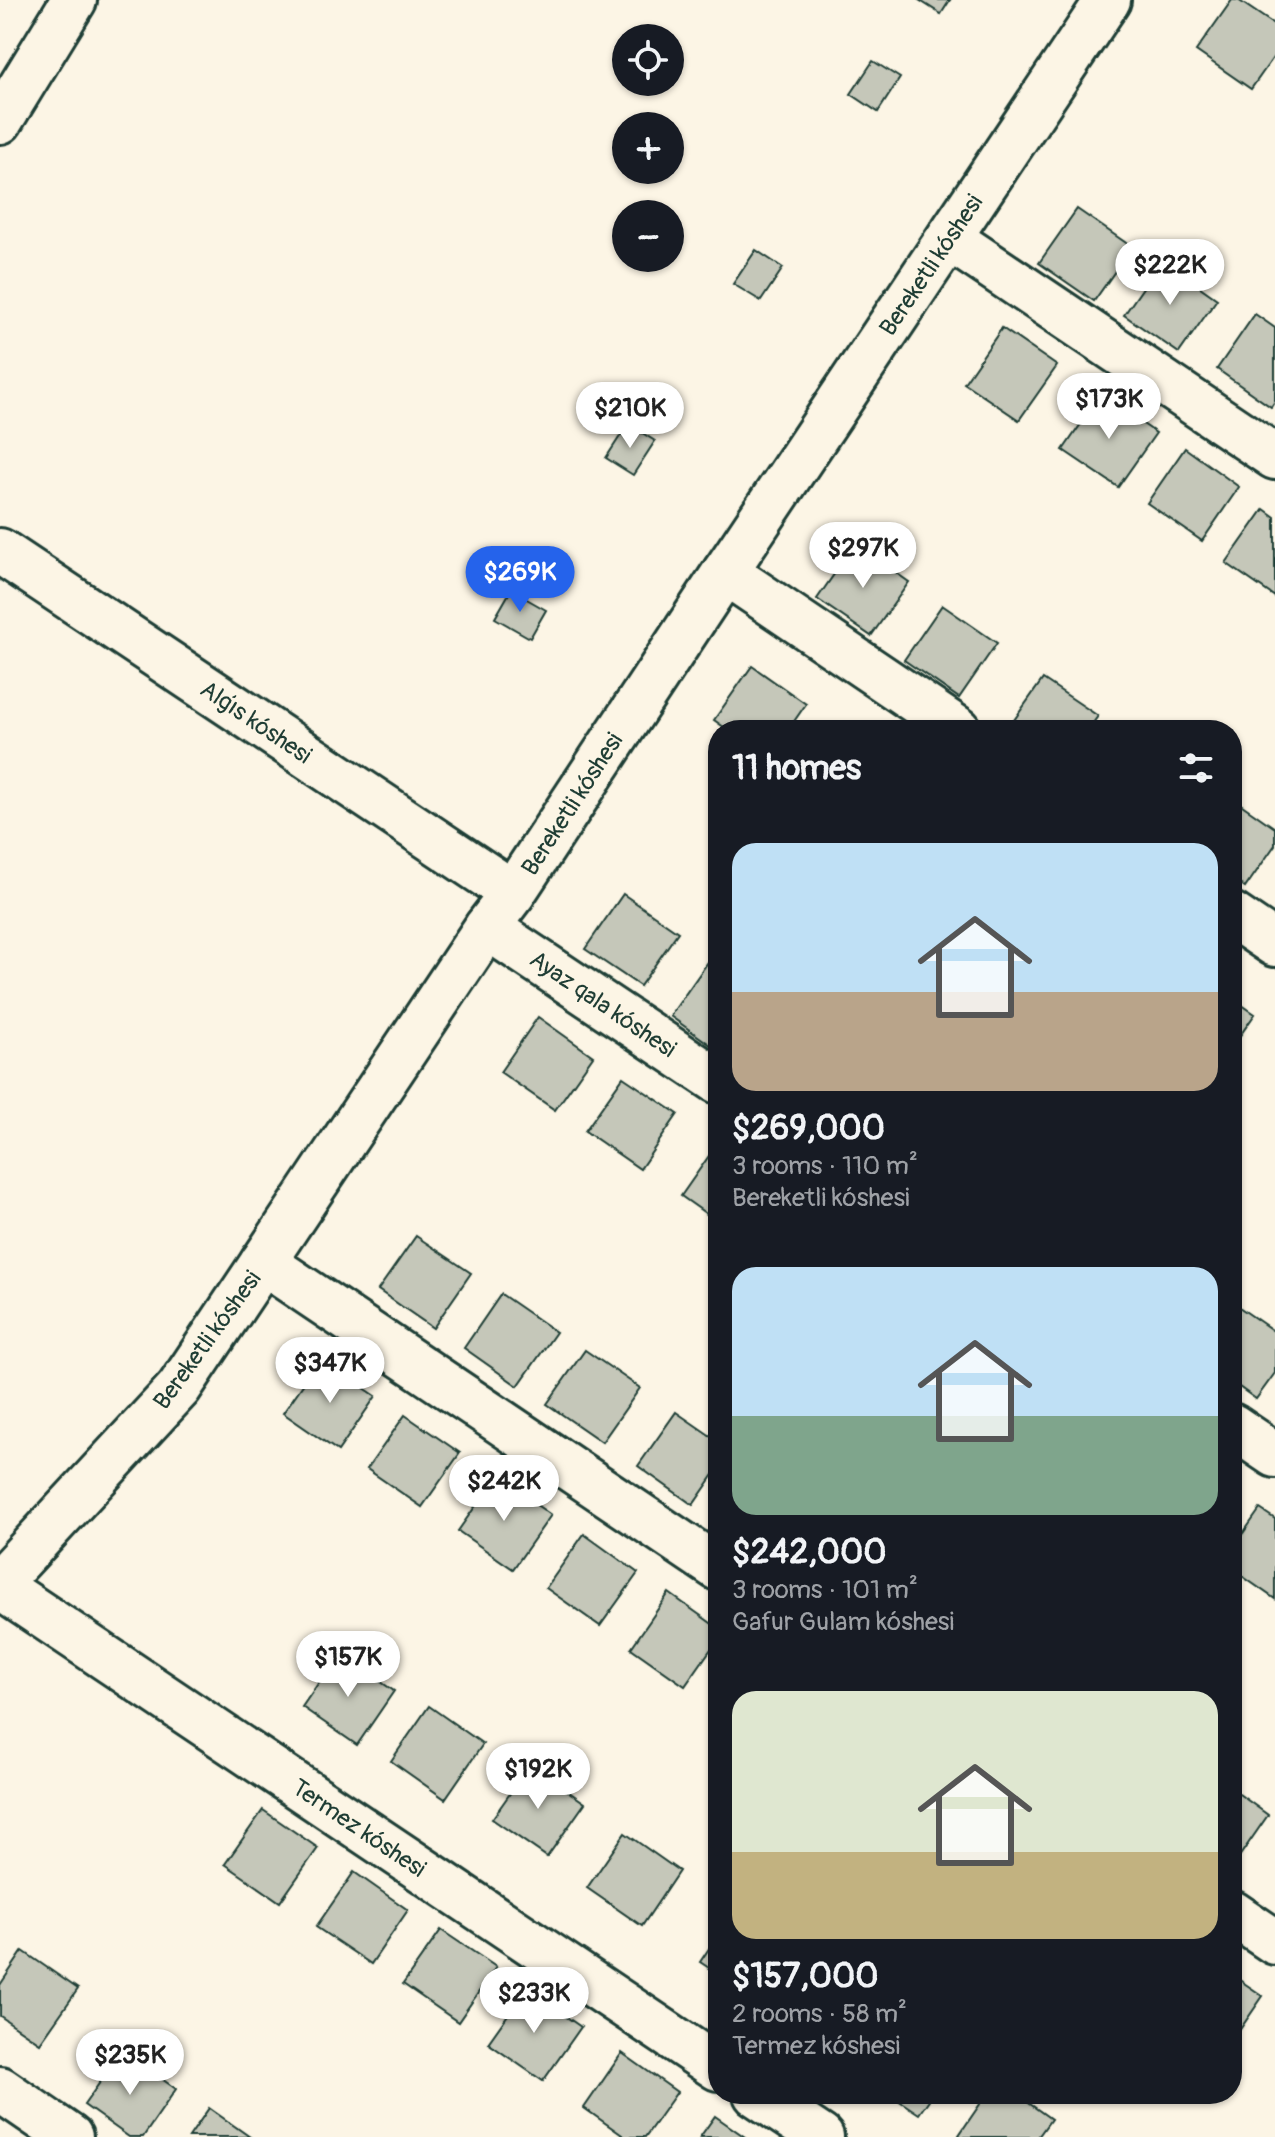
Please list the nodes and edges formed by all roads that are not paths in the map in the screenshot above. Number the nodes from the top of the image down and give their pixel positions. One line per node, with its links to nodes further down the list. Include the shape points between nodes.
1 (74, 0): 3 (street)
2 (1108, 0): 4 (street, Bereketli kóshesi)
3 (0, 121)
4 (949, 238): 5 (street); 7 (street, Bereketli kóshesi)
5 (1275, 457)
6 (0, 551): 9 (street, Alǵıs kóshesi)
7 (725, 572): 8 (street); 9 (street, Bereketli kóshesi)
8 (944, 720)
9 (500, 910): 12 (street, Ayaz qala kóshesi); 13 (street, Bereketli kóshesi)
10 (1242, 922): 11 (street)
11 (1275, 944)
12 (708, 1073)
13 (263, 1262): 16 (street); 17 (street, Bereketli kóshesi, via 179,1388)
14 (1242, 1433): 15 (street)
15 (1275, 1455)
16 (708, 1561)
17 (0, 1581)
18 (0, 1587): 21 (street, Termez kóshesi)
19 (1242, 1920): 20 (street)
20 (1275, 1942)
21 (708, 2061)
22 (0, 2089): 24 (street)
23 (771, 2104): 25 (street)
24 (70, 2137)
25 (821, 2137)

